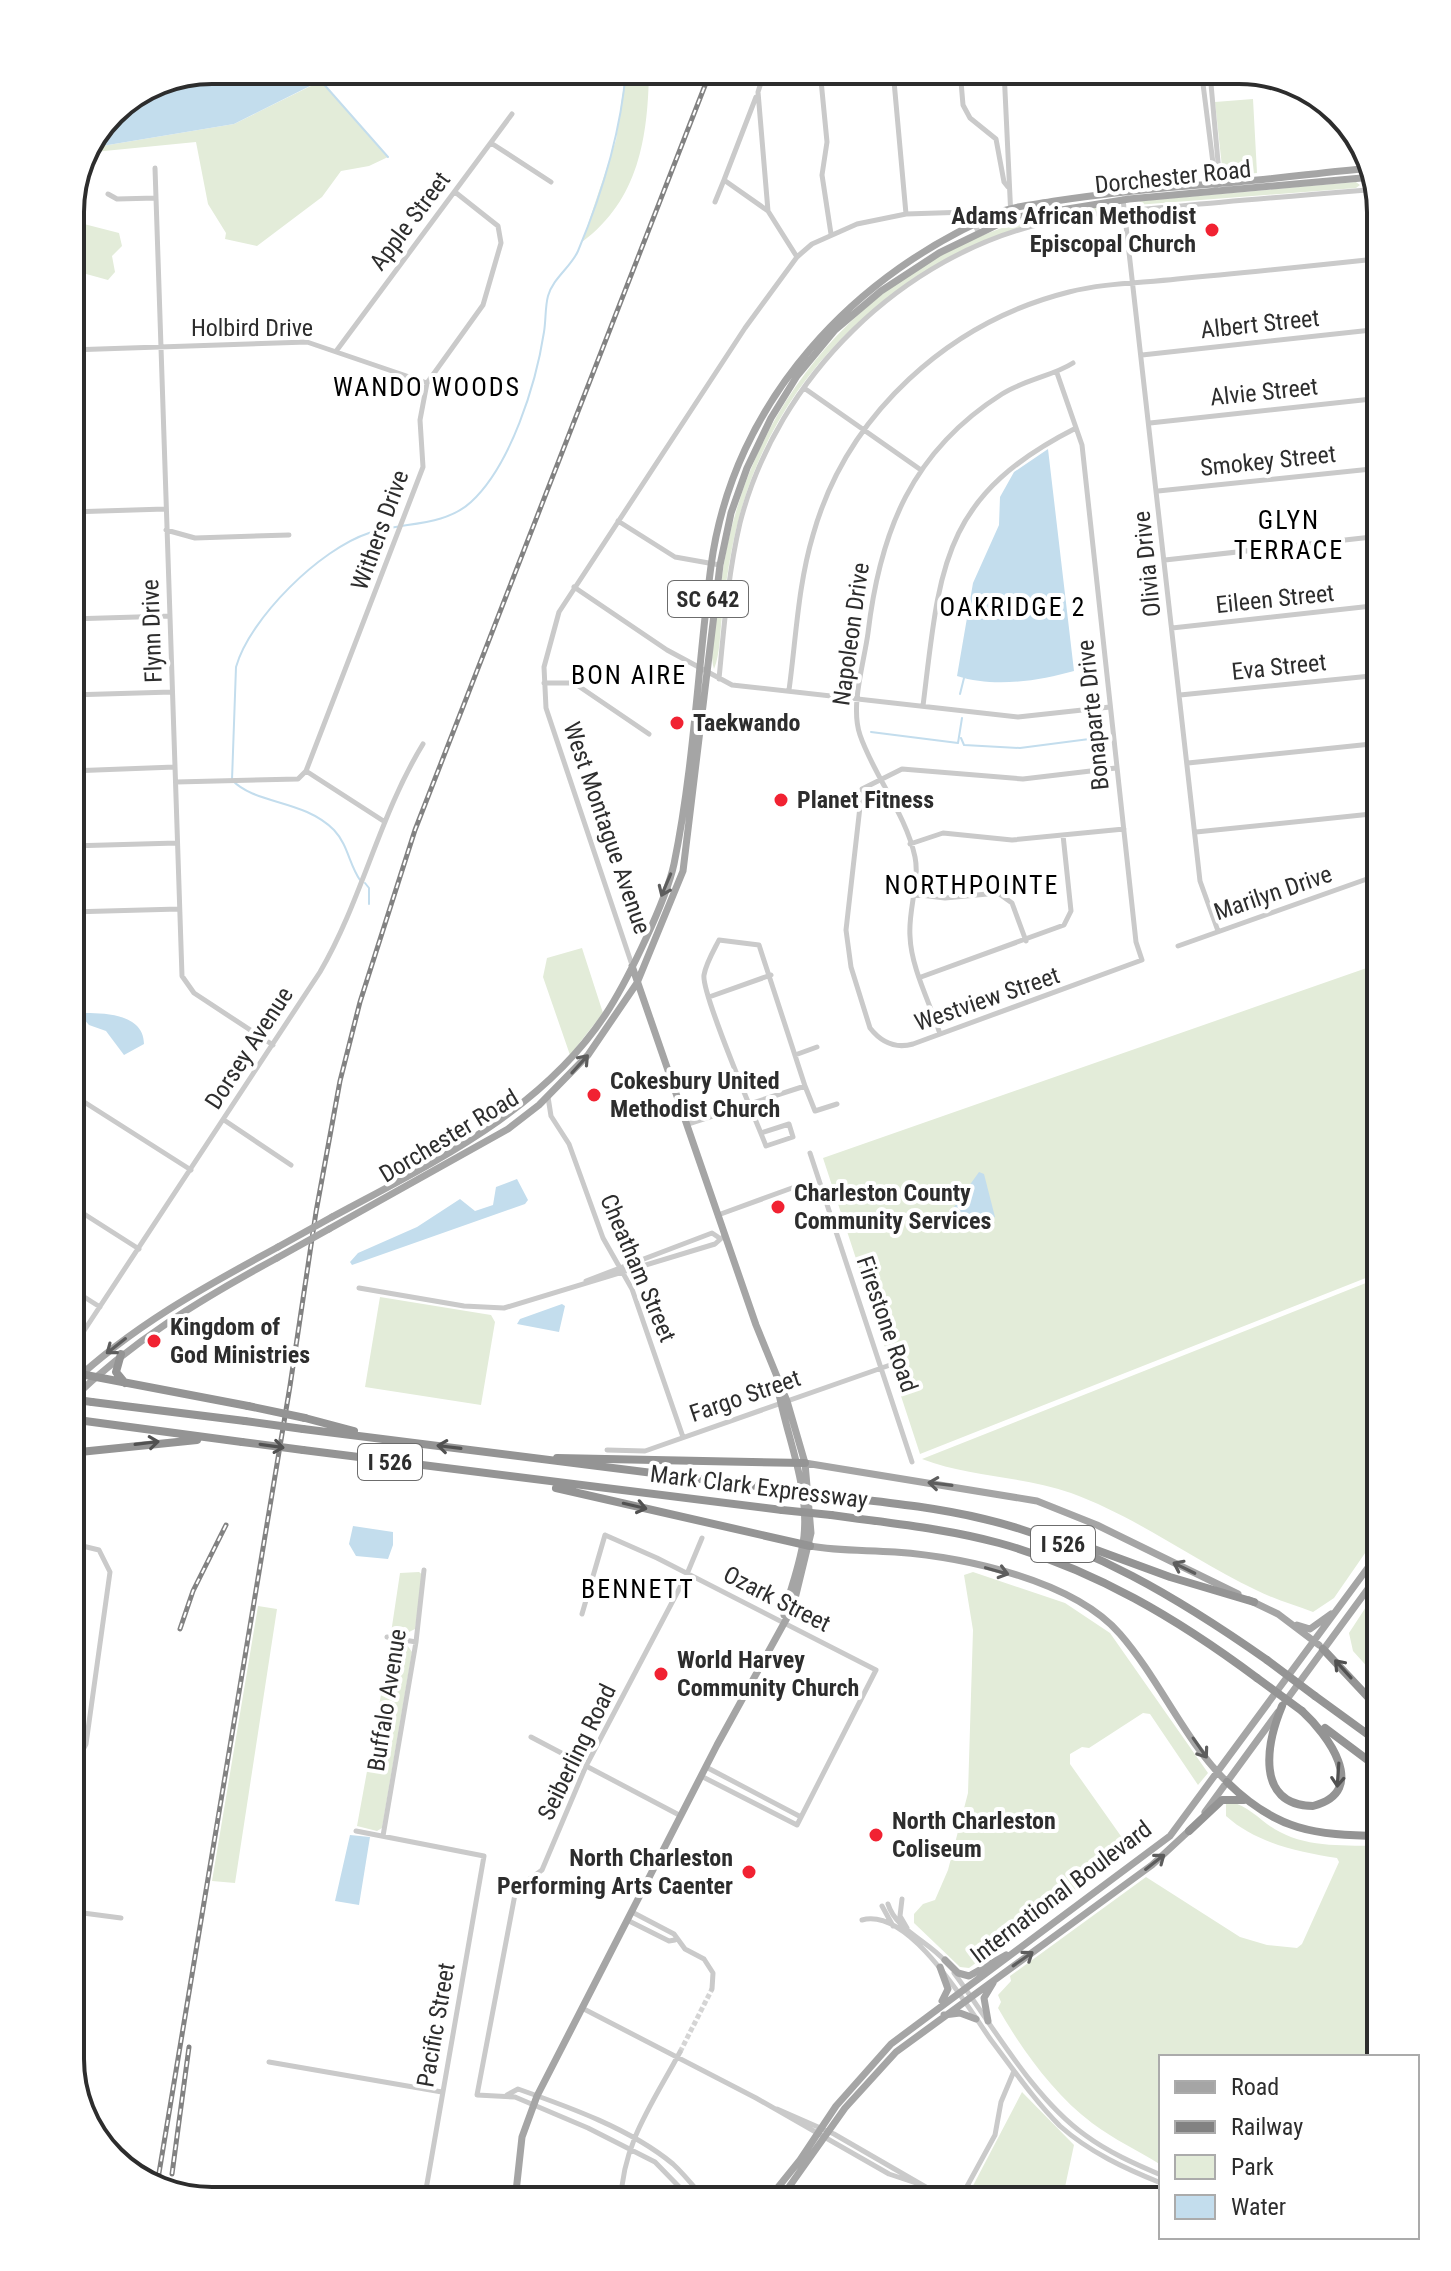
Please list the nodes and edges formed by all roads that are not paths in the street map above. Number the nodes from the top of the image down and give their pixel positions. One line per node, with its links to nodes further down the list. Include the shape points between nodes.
1 (761, 84): 8 (street)
2 (821, 84): 33 (street, via 827,142 822,175)
3 (894, 84): 29 (street)
4 (961, 84): 11 (street, via 970,118)
5 (1005, 84): 10 (street)
6 (1203, 84): 17 (street)
7 (1211, 84): 17 (street)
8 (758, 92): 15 (street); 27 (street)
9 (512, 114): 12 (street, Apple Street)
10 (1009, 138): 11 (street); 18 (street)
11 (996, 139): 18 (street)
12 (491, 143): 16 (street); 21 (street, Apple Street)
13 (155, 168): 23 (street, Flynn Drive)
14 (1361, 174): 17 (main road, Dorchester Road / SC 642)
15 (724, 180): 25 (street); 27 (street)
16 (551, 182)
17 (1216, 184): 20 (main road, Dorchester Road / SC 642); 24 (main road, Dorchester Road / SC 642)
18 (1008, 187): 26 (street)
19 (1365, 190): 28 (street)
20 (1121, 191): 24 (street, Olivia Drive); 26 (main road, Dorchester Road / SC 642)
21 (455, 192): 40 (street, Apple Street); 44 (street, Withers Drive, via 498,226 501,243 483,305)
22 (108, 194): 23 (street, via 117,199)
23 (156, 198): 38 (street, Flynn Drive)
24 (1123, 200): 28 (street, Olivia Drive); 30 (main road, Dorchester Road / SC 642)
25 (715, 202)
26 (1011, 208): 30 (street); 31 (main road, Dorchester Road / SC 642)
27 (768, 211): 34 (street)
28 (1126, 211): 36 (street, Olivia Drive); 45 (street, via 1049,222 948,260 869,316)
29 (906, 214): 31 (street, West Montague Avenue, via 968,212); 33 (street, West Montague Avenue)
30 (1011, 218): 32 (main road, Dorchester Road / SC 642)
31 (975, 225): 32 (street); 60 (main road, Dorchester Road / SC 642, via 934,244 883,279 799,360 737,469)
32 (979, 233): 60 (main road, Dorchester Road / SC 642, via 881,291 835,330 797,376 747,468)
33 (831, 234): 34 (street, West Montague Avenue)
34 (797, 257): 55 (street, West Montague Avenue)
35 (1367, 260): 36 (street)
36 (1134, 284): 41 (street, Olivia Drive); 49 (street, via 1071,292 970,332 915,372)
37 (1367, 331): 41 (street, Albert Street)
38 (160, 347): 39 (street, Holbird Drive); 40 (street, Holbird Drive, via 307,342); 53 (street, Flynn Drive)
39 (84, 350)
40 (337, 350): 44 (street, Holbird Drive)
41 (1142, 355): 47 (street, Olivia Drive)
42 (1073, 363): 43 (street, Napoleon Drive)
43 (1057, 373): 48 (street, Bonaparte Drive); 51 (street, Napoleon Drive, via 1018,386 973,415)
44 (427, 383): 85 (street, Withers Drive, via 420,420 420,476)
45 (804, 388): 49 (street); 69 (street, via 770,446 741,522)
46 (1367, 400): 47 (street, Alvie Street)
47 (1150, 423): 52 (street, Olivia Drive)
48 (1076, 428): 76 (street, via 1006,470 957,532 937,588); 77 (street, Bonaparte Drive)
49 (864, 431): 51 (street); 71 (street, via 837,475 813,533)
50 (1367, 469): 52 (street, Smokey Street)
51 (921, 470): 75 (street, Napoleon Drive, via 895,516 878,565)
52 (1158, 491): 59 (street, Olivia Drive)
53 (165, 509): 54 (street); 56 (street, Flynn Drive)
54 (84, 512)
55 (618, 521): 60 (street, via 675,557); 61 (street, West Montague Avenue)
56 (166, 530): 57 (street, via 195,538); 63 (street, Flynn Drive)
57 (289, 535)
58 (1367, 538): 59 (street)
59 (1165, 560): 65 (street, Olivia Drive)
60 (716, 564): 66 (main road, Dorchester Road / SC 642); 67 (main road, Dorchester Road / SC 642)
61 (574, 587): 66 (street); 70 (street, West Montague Avenue, via 552,628)
62 (1367, 607): 65 (street, Eileen Street)
63 (170, 616): 64 (street); 72 (street, Flynn Drive)
64 (84, 619)
65 (1172, 628): 74 (street, Olivia Drive)
66 (700, 668): 67 (street); 104 (main road, Dorchester Road / SC 642, one-way to 104, via 673,868)
67 (709, 673): 69 (street); 107 (main road, Dorchester Road / SC 642, via 683,871)
68 (1367, 676): 74 (street, Eva Street)
69 (719, 679): 71 (street)
70 (544, 683): 78 (street, via 574,683); 104 (street, West Montague Avenue, via 554,734)
71 (789, 690): 75 (street)
72 (172, 692): 73 (street); 82 (street, Flynn Drive)
73 (84, 695)
74 (1180, 695): 81 (street, Olivia Drive)
75 (859, 698): 76 (street); 86 (street, Napoleon Drive, via 860,735)
76 (923, 706): 77 (street, via 1018,717)
77 (1110, 707): 83 (street, Bonaparte Drive)
78 (649, 734)
79 (423, 744): 89 (street, Dorsey Avenue)
80 (1367, 744): 81 (street)
81 (1188, 763): 91 (street, Olivia Drive)
82 (175, 767): 84 (street); 87 (street, Flynn Drive)
83 (1116, 768): 86 (street, via 1023,779 917,768); 90 (street, Bonaparte Drive)
84 (84, 770)
85 (306, 771): 87 (street, via 298,779); 89 (street)
86 (879, 778): 94 (street, Napoleon Drive); 109 (street, Westview Street, via 858,796 846,930 851,967 877,1036 904,1046)
87 (176, 782): 93 (street, Flynn Drive)
88 (1367, 814): 91 (street)
89 (385, 822): 110 (street, Dorsey Avenue, via 333,949)
90 (1124, 829): 92 (street); 103 (street, Bonaparte Drive)
91 (1196, 832): 100 (street, Olivia Drive, via 1200,881)
92 (1063, 835): 94 (street, via 1012,840 943,833); 101 (street, via 1069,918 1057,930)
93 (177, 843): 95 (street); 98 (street, Flynn Drive)
94 (910, 844): 97 (street, Napoleon Drive, via 915,864)
95 (84, 846)
96 (1367, 879): 100 (street, Marilyn Drive)
97 (912, 894): 101 (street, via 945,898 998,893 1012,903); 106 (street, Napoleon Drive, via 910,942)
98 (179, 909): 99 (street); 110 (street, Flynn Drive, via 186,985)
99 (84, 912)
100 (1218, 931): 102 (street, Marilyn Drive)
101 (1026, 941): 106 (street)
102 (1178, 946)
103 (1142, 960): 109 (street, Westview Street)
104 (632, 966): 107 (main road, West Montague Avenue); 141 (main road, Dorchester Road / SC 642, one-way to 141, bridge, via 608,1011 571,1058 503,1121 195,1291)
105 (771, 975): 108 (street); 108 (street, via 759,945 719,940 704,975); 112 (street)
106 (921, 977): 109 (street, Napoleon Drive)
107 (637, 983): 114 (main road, Dorchester Road / SC 642, one-way to 107, via 588,1055); 121 (main road, West Montague Avenue)
108 (709, 997): 116 (street)
109 (940, 1034)
110 (273, 1045): 120 (street, Dorsey Avenue)
111 (817, 1047): 112 (street)
112 (795, 1055): 113 (street)
113 (805, 1086): 116 (street); 117 (street, via 815,1111)
114 (548, 1097): 118 (main road, Dorchester Road / SC 642); 119 (street, Cheatham Street)
115 (84, 1102): 125 (street)
116 (749, 1104): 121 (street); 122 (street)
117 (837, 1104)
118 (529, 1113): 119 (street); 138 (main road, Dorchester Road / SC 642, bridge, via 200,1300)
119 (551, 1116): 131 (street, Cheatham Street, via 569,1144 603,1238)
120 (224, 1120): 124 (street); 125 (street, Dorsey Avenue)
121 (688, 1124): 128 (main road, West Montague Avenue)
122 (761, 1133): 122 (street, via 766,1146 793,1137 789,1124)
123 (810, 1153): 140 (street, Firestone Road)
124 (291, 1165)
125 (191, 1170): 130 (street, Dorsey Avenue)
126 (792, 1188): 128 (street)
127 (84, 1214): 130 (street)
128 (718, 1215): 129 (main road, West Montague Avenue)
129 (722, 1236): 131 (street, via 712,1233); 132 (street, via 715,1244); 147 (main road, West Montague Avenue)
130 (139, 1249): 136 (street, Dorsey Avenue)
131 (620, 1267): 132 (street, Cheatham Street); 133 (street)
132 (625, 1273): 133 (street); 149 (street, Cheatham Street)
133 (582, 1284): 134 (street, via 504,1308)
134 (359, 1288)
135 (84, 1297): 136 (street)
136 (100, 1307): 137 (street, Dorsey Avenue)
137 (84, 1331)
138 (121, 1354): 143 (main road, Dorchester Road / SC 642); 144 (highway, via 116,1372)
139 (893, 1364): 140 (street, Fargo Street)
140 (883, 1368): 147 (street, Fargo Street); 155 (street, Firestone Road)
141 (84, 1371)
142 (84, 1375): 143 (highway)
143 (95, 1377): 144 (highway); 145 (main road, Dorchester Road / SC 642)
144 (125, 1384): 150 (highway, bridge)
145 (84, 1387)
146 (84, 1401): 150 (highway, Mark Clark Expressway / I 526, bridge)
147 (784, 1402): 149 (street, Fargo Street); 156 (main road, West Montague Avenue)
148 (84, 1420): 151 (highway, Mark Clark Expressway / I 526)
149 (683, 1437): 152 (street, Fargo Street, via 645,1451)
150 (390, 1439): 154 (highway, Mark Clark Expressway / I 526, one-way to 150)
151 (242, 1442): 153 (highway, one-way to 151, via 179,1440); 157 (highway, Mark Clark Expressway / I 526, one-way to 157, bridge)
152 (607, 1450)
153 (84, 1451)
154 (508, 1455): 156 (highway); 158 (highway, Mark Clark Expressway / I 526, bridge)
155 (912, 1462)
156 (801, 1463): 161 (main road, West Montague Avenue); 167 (main road, one-way to 156, via 1037,1501)
157 (477, 1473): 161 (highway, one-way to 161); 177 (highway, Mark Clark Expressway / I 526, bridge, via 956,1533 1052,1561 1140,1601 1195,1633)
158 (977, 1517): 167 (highway, via 1032,1527); 178 (highway, Mark Clark Expressway / I 526, bridge, via 1038,1534 1119,1568 1202,1614)
159 (702, 1538): 164 (street, Seiberling Road)
160 (84, 1546): 180 (street, via 99,1550 110,1572)
161 (806, 1546): 169 (main road, West Montague Avenue); 184 (main road, one-way to 184, via 928,1555 995,1570 1073,1598 1098,1614 1136,1653)
162 (1367, 1569): 166 (main road, International Boulevard)
163 (424, 1570): 173 (street, Buffalo Avenue)
164 (687, 1574): 168 (street, Ozark Street, via 605,1535); 169 (street, Ozark Street); 182 (street, Seiberling Road)
165 (1367, 1590): 174 (main road, International Boulevard)
166 (1344, 1601): 170 (main road, via 1310,1629); 172 (main road, International Boulevard)
167 (1254, 1602): 170 (main road)
168 (582, 1614)
169 (782, 1621): 183 (main road, West Montague Avenue); 189 (street, Ozark Street, via 876,1670)
170 (1291, 1623): 172 (main road)
171 (387, 1637): 173 (street)
172 (1315, 1641): 174 (main road); 184 (main road, International Boulevard)
173 (416, 1642): 192 (street, Buffalo Avenue)
174 (1323, 1649): 175 (highway, one-way to 174); 176 (main road, International Boulevard)
175 (1367, 1696)
176 (1282, 1706): 177 (highway, one-way to 176, via 1328,1737 1340,1766 1334,1794 1313,1806 1291,1800 1270,1773 1268,1741); 186 (main road, International Boulevard)
177 (1302, 1711): 181 (highway, Mark Clark Expressway / I 526)
178 (1367, 1734)
179 (531, 1737): 182 (street)
180 (84, 1748)
181 (1367, 1760)
182 (586, 1766): 188 (street); 220 (street, Seiberling Road, via 542,1870 516,1889 513,1900 477,2095)
183 (706, 1767): 185 (main road, West Montague Avenue); 189 (street)
184 (1219, 1774): 186 (main road); 203 (main road, International Boulevard, via 1170,1836)
185 (701, 1776): 188 (main road, West Montague Avenue); 189 (street, via 797,1825)
186 (1227, 1782): 187 (highway); 191 (main road, International Boulevard)
187 (1246, 1801): 191 (highway, via 1222,1800); 193 (highway, via 1301,1830)
188 (681, 1816): 195 (main road, West Montague Avenue)
189 (801, 1817)
190 (356, 1831): 192 (street)
191 (1189, 1831): 205 (main road, International Boulevard, one-way to 191, via 1157,1861)
192 (383, 1836): 219 (street, Pacific Street, via 484,1856)
193 (1367, 1836)
194 (902, 1899): 200 (street, via 900,1916)
195 (631, 1911): 198 (main road, West Montague Avenue); 202 (street, via 674,1934)
196 (84, 1913): 197 (street)
197 (121, 1918)
198 (627, 1920): 202 (street); 209 (main road, West Montague Avenue)
199 (862, 1920): 201 (street, via 875,1918)
200 (907, 1928): 201 (street, via 885,1905); 204 (street)
201 (896, 1930): 204 (street)
202 (675, 1940): 206 (street, via 710,1966)
203 (1012, 1953): 204 (main road, via 969,1976); 207 (main road, International Boulevard)
204 (942, 1964): 207 (street); 210 (main road, via 948,1989)
205 (996, 1977): 208 (main road, International Boulevard); 213 (main road, via 984,1998)
206 (712, 1989)
207 (963, 1990): 208 (street); 210 (main road, International Boulevard)
208 (967, 1998): 211 (main road, International Boulevard); 212 (street); 213 (street)
209 (582, 2008): 214 (street); 221 (main road, West Montague Avenue)
210 (934, 2010): 223 (main road, International Boulevard, via 864,2071)
211 (942, 2016): 212 (main road, via 960,2013); 223 (main road, International Boulevard, via 868,2079)
212 (976, 2019): 216 (street)
213 (988, 2021): 226 (street, via 1084,2135)
214 (678, 2055): 223 (street, via 781,2115); 224 (street)
215 (269, 2062): 219 (street)
216 (1014, 2071): 217 (street); 218 (street)
217 (1026, 2086): 218 (street); 227 (street, via 1079,2142)
218 (1008, 2090): 236 (street, via 995,2135)
219 (442, 2092): 228 (street, Pacific Street)
220 (506, 2096): 221 (street, Seiberling Road, via 518,2089); 222 (street, Seiberling Road)
221 (537, 2096): 222 (main road, West Montague Avenue); 224 (street)
222 (533, 2105): 225 (street, Seiberling Road); 229 (main road, West Montague Avenue, via 522,2137)
223 (823, 2133): 233 (main road, International Boulevard); 234 (main road, International Boulevard); 235 (street, via 899,2179)
224 (632, 2139): 225 (street); 232 (street, via 670,2162)
225 (629, 2148): 230 (street); 231 (street, Seiberling Road, via 665,2169)
226 (1159, 2174)
227 (1159, 2182)
228 (426, 2187)
229 (517, 2187)
230 (621, 2187)
231 (681, 2187)
232 (693, 2187)
233 (779, 2187)
234 (788, 2187)
235 (924, 2187)
236 (967, 2187)

